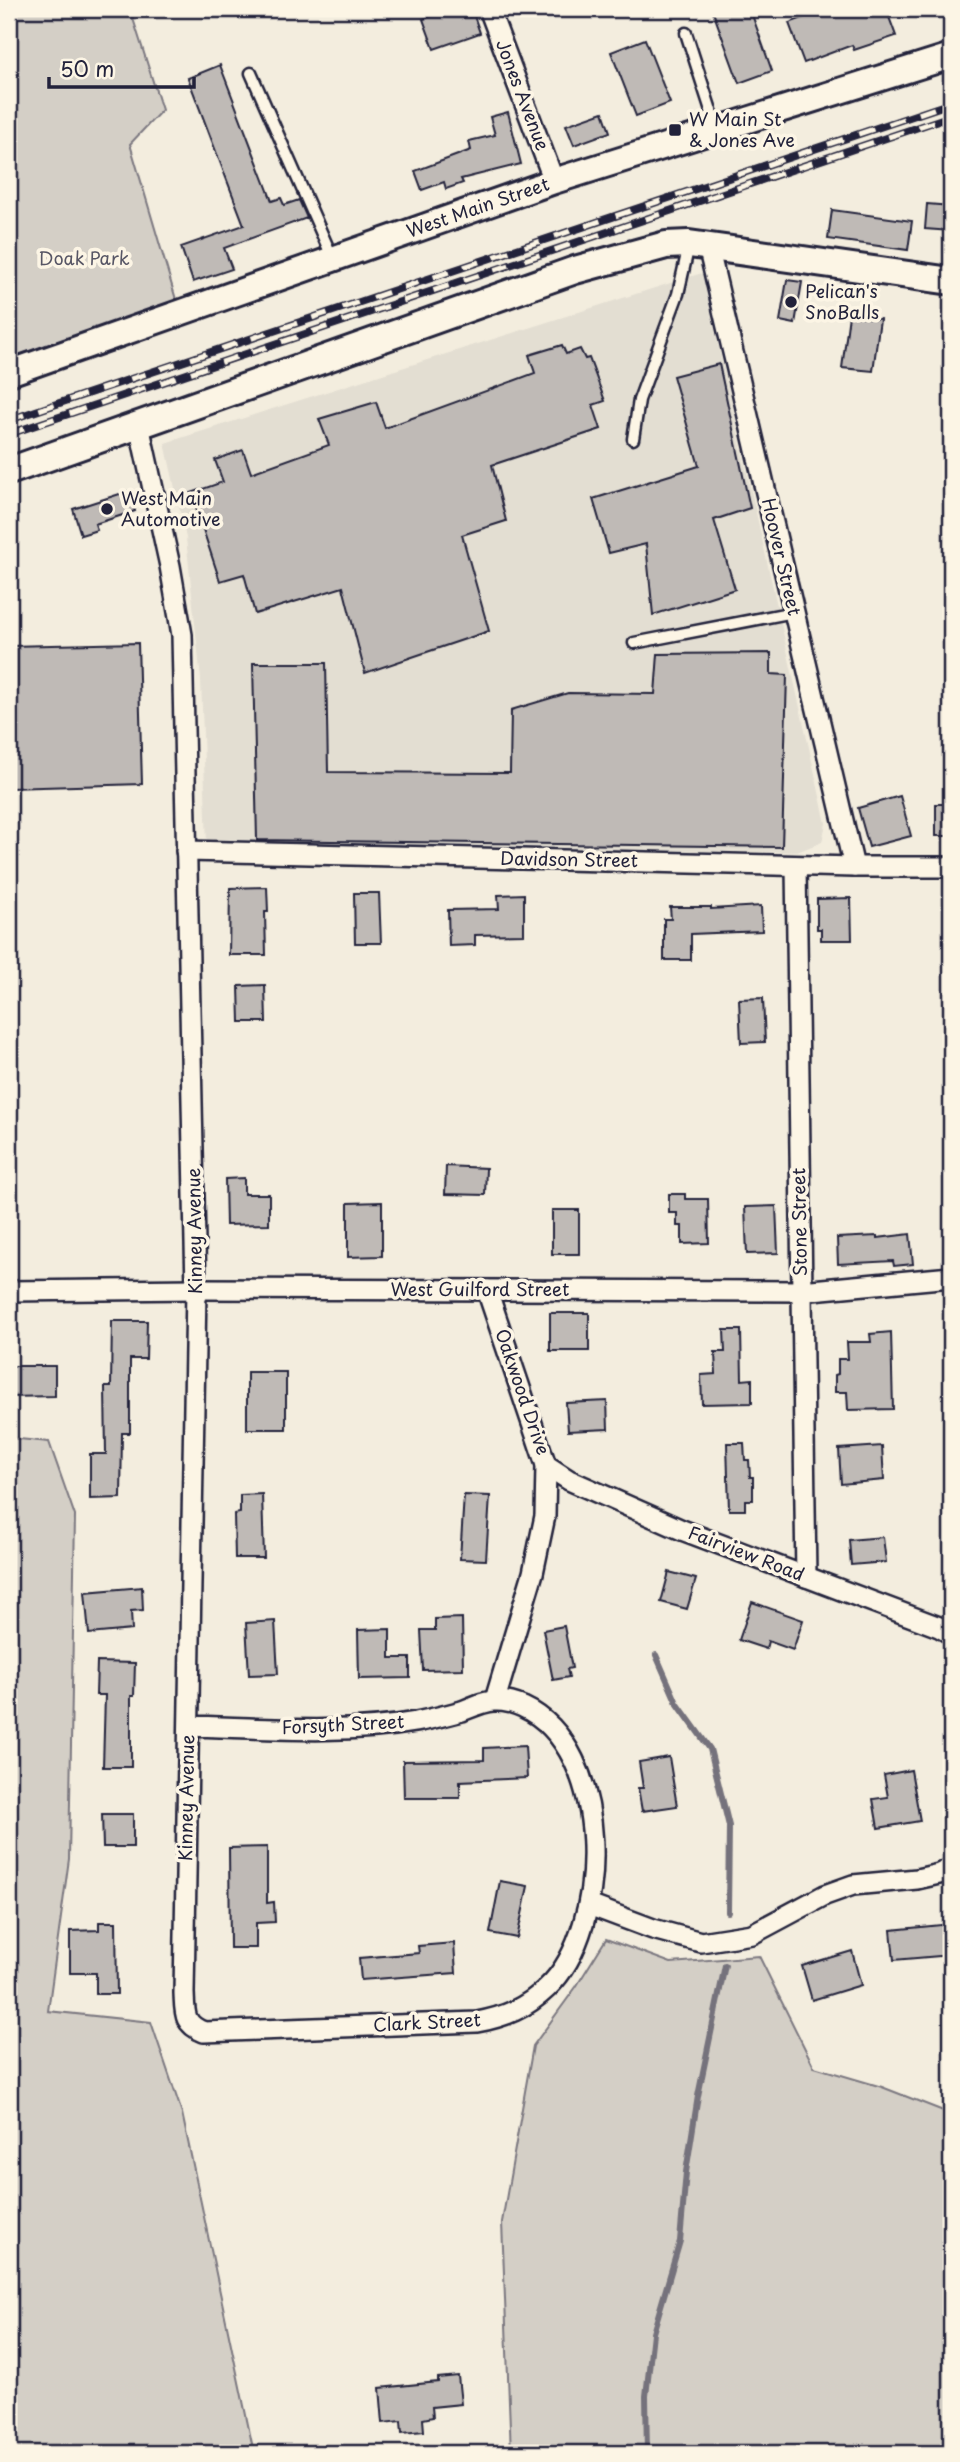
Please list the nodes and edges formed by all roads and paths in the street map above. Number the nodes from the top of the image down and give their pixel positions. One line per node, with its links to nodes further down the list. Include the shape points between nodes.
1 (489, 9): 6 (street, Jones Avenue)
2 (685, 33): 5 (lane)
3 (951, 56): 5 (street, West Main Street)
4 (251, 74): 8 (lane)
5 (717, 130): 6 (street, West Main Street)
6 (554, 181): 8 (street, West Main Street)
7 (699, 245): 9 (main road); 11 (main road, via 666,245 575,270); 12 (lane, via 639,400); 14 (street, Hoover Street)
8 (333, 259): 10 (street, West Main Street)
9 (951, 281)
10 (9, 373)
11 (139, 425): 13 (main road); 16 (street, Kinney Avenue, via 182,635)
12 (633, 439)
13 (9, 471)
14 (794, 612): 15 (lane); 18 (street, Hoover Street)
15 (634, 643)
16 (186, 851): 17 (street, Davidson Street); 21 (street, Kinney Avenue)
17 (796, 866): 18 (street, Davidson Street); 24 (street, Stone Street)
18 (854, 867): 19 (street, Davidson Street)
19 (951, 867)
20 (951, 1277): 24 (street, West Guilford Street)
21 (196, 1289): 22 (street, West Guilford Street); 23 (street, West Guilford Street); 29 (street, Kinney Avenue)
22 (487, 1290): 24 (street, West Guilford Street); 25 (street, Oakwood Drive)
23 (9, 1291)
24 (801, 1291): 26 (street, Stone Street)
25 (547, 1465): 26 (street, Fairview Road, via 569,1480 656,1519); 28 (street, Oakwood Drive, via 545,1516 533,1573)
26 (806, 1577): 27 (street, Fairview Road)
27 (951, 1634)
28 (495, 1700): 29 (street, Forsyth Street, via 414,1722 376,1727); 31 (street, via 522,1706 548,1722 582,1778 592,1814)
29 (189, 1726): 32 (street, Kinney Avenue, via 185,2017 193,2028)
30 (951, 1868): 31 (street, via 917,1879 853,1885 752,1934 701,1942)
31 (589, 1905): 32 (street, Clark Street, via 571,1954 549,1987 500,2018)
32 (204, 2032)

